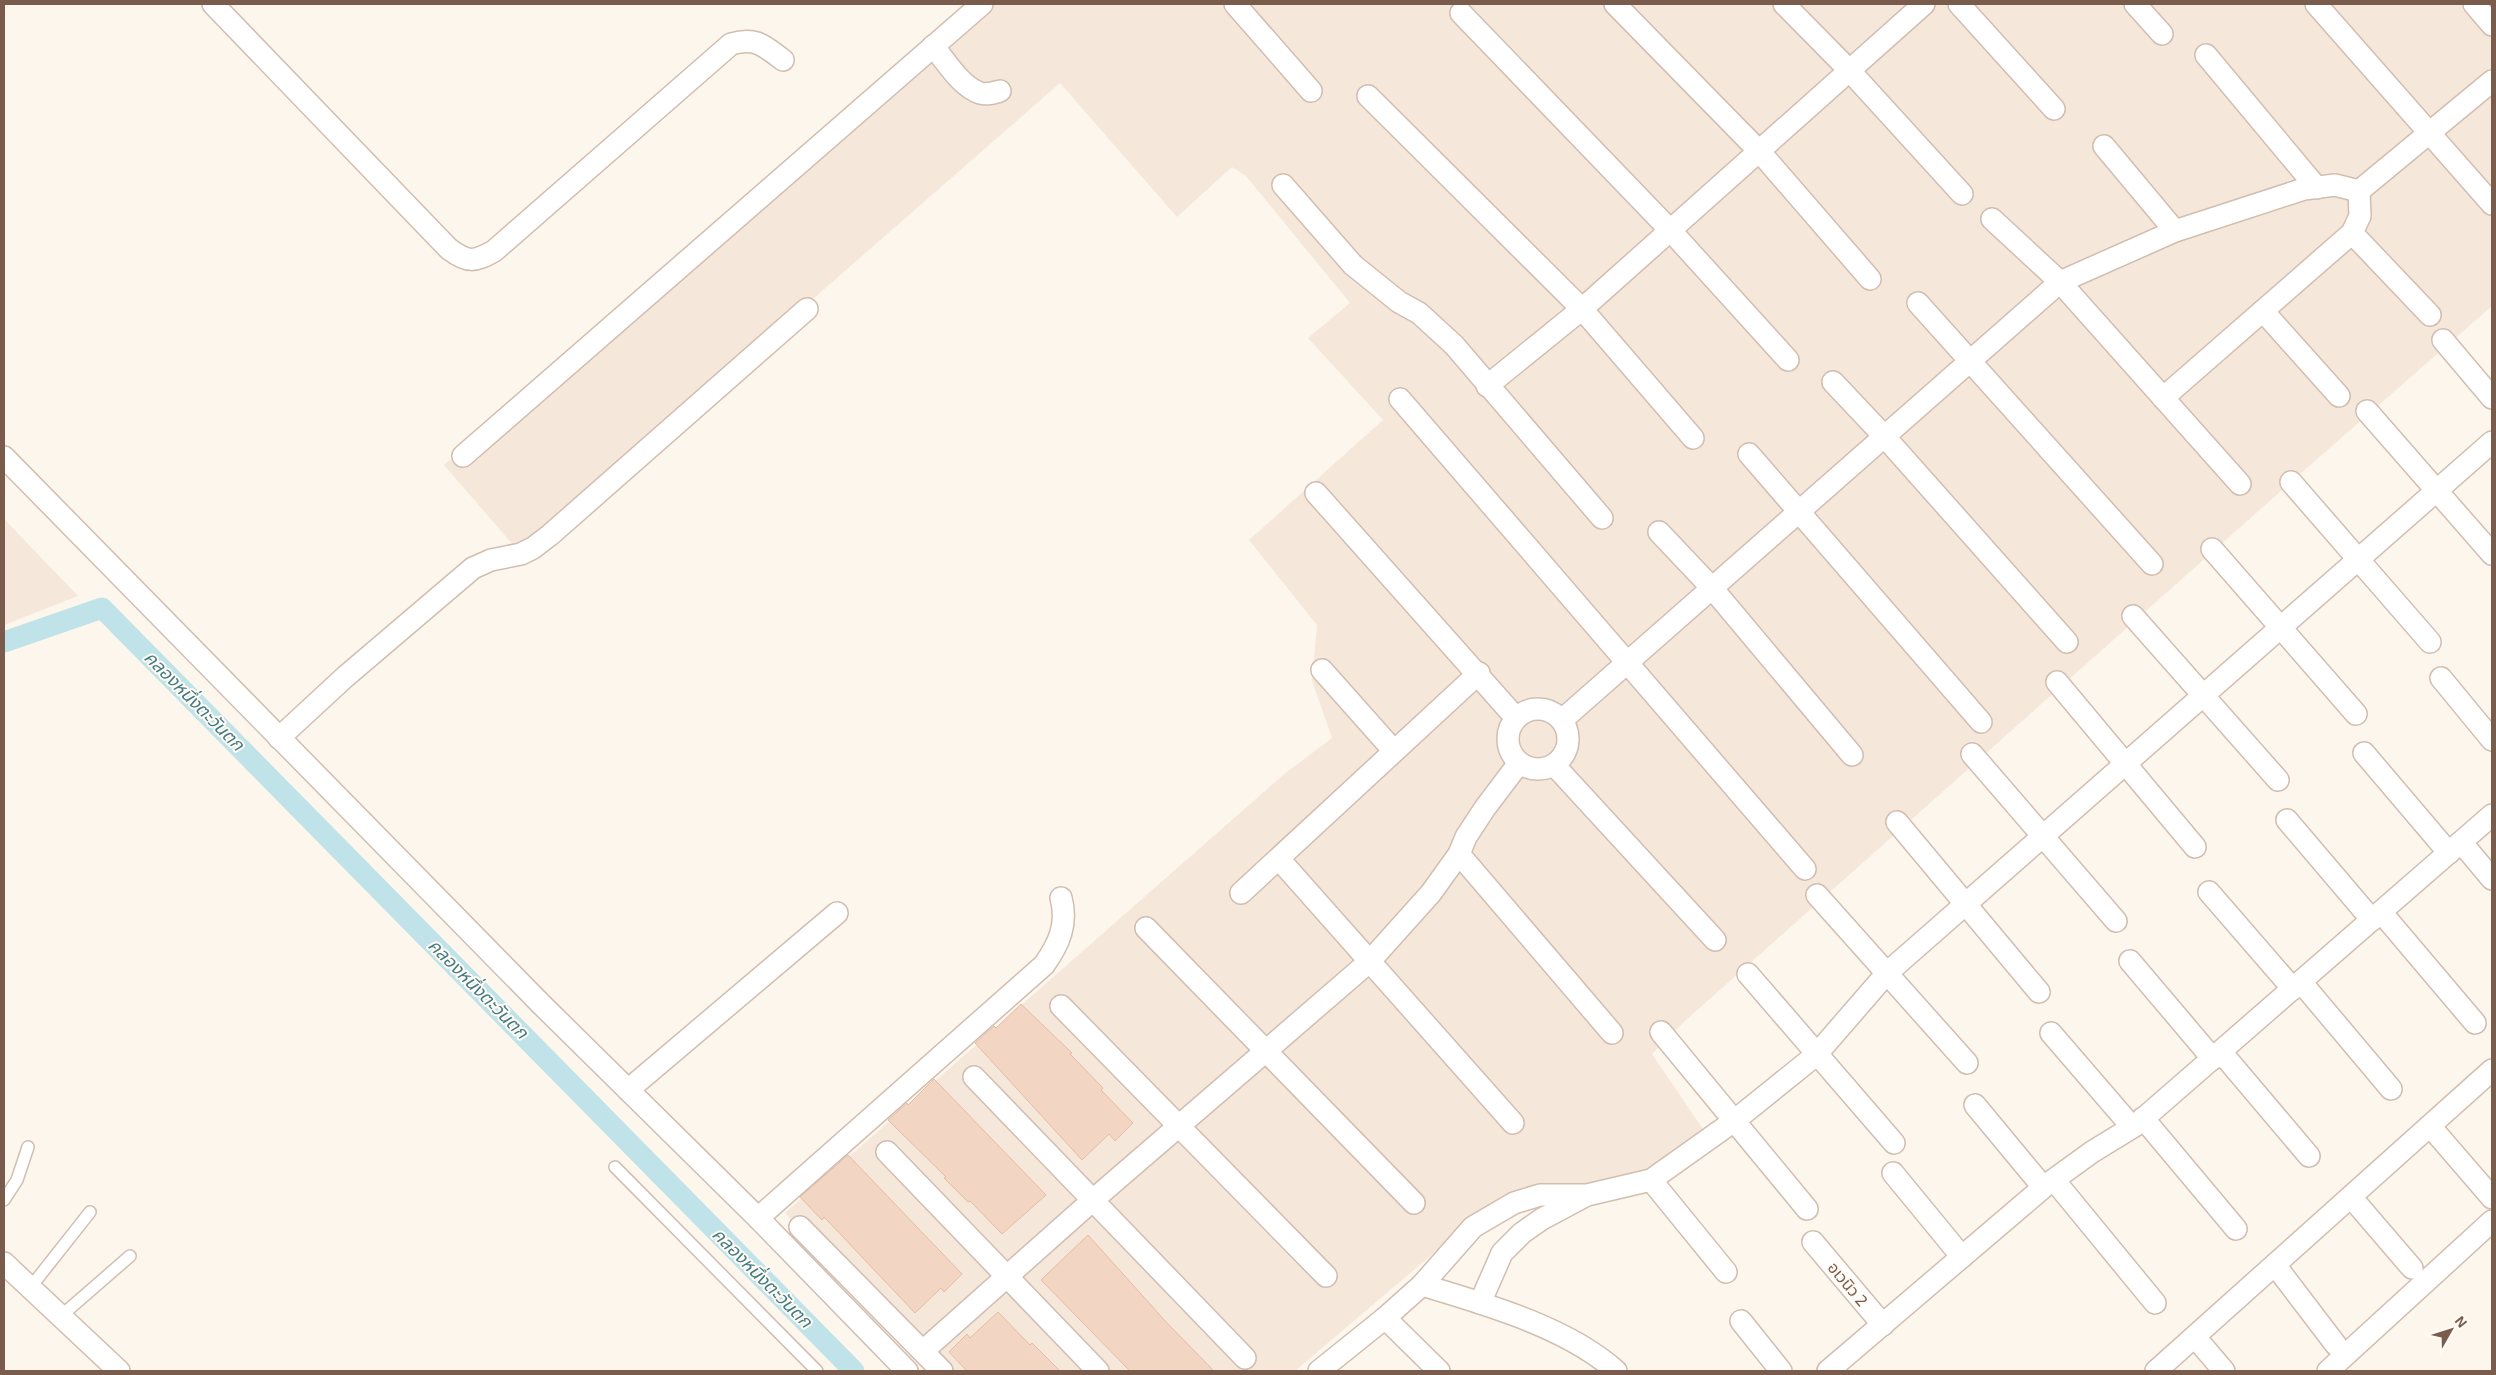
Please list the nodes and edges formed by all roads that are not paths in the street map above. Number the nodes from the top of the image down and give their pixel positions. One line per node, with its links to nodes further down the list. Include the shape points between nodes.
1 (213, 4): 16 (street, via 449,249 463,259 478,260 494,251 732,44 746,40 758,42)
2 (982, 4): 14 (street)
3 (1235, 4): 20 (street)
4 (1615, 4): 25 (street)
5 (1784, 4): 17 (street)
6 (1924, 4): 17 (street)
7 (1959, 4): 22 (street)
8 (2135, 4): 13 (street)
9 (2316, 4): 23 (street)
10 (2474, 4): 12 (street)
11 (1461, 13): 32 (street)
12 (2492, 25)
13 (2162, 34)
14 (933, 46): 19 (street, via 965,84 986,94); 57 (street)
15 (2206, 55): 27 (street)
16 (782, 60)
17 (1849, 70): 25 (street); 29 (street)
18 (2492, 81): 23 (street)
19 (1000, 91)
20 (1311, 91)
21 (1368, 96): 39 (street)
22 (2054, 108)
23 (2429, 133): 28 (street); 30 (street)
24 (2104, 146): 33 (street)
25 (1760, 152): 32 (street); 35 (street)
26 (1284, 186): 46 (street, via 1353,264 1437,328)
27 (2317, 188): 28 (street, via 2334,185); 33 (street, via 2304,189)
28 (2358, 192): 34 (street, via 2360,216)
29 (1962, 194)
30 (2492, 204)
31 (1992, 219): 36 (street)
32 (1671, 231): 39 (street); 43 (street)
33 (2175, 231): 36 (street)
34 (2352, 233): 40 (street); 41 (street)
35 (1870, 279)
36 (2060, 282): 44 (street); 48 (street)
37 (1918, 304): 44 (street)
38 (807, 309): 84 (street, via 550,536 521,554 491,560 473,568)
39 (1582, 309): 46 (street); 53 (street)
40 (2262, 311): 47 (street); 48 (street)
41 (2430, 315)
42 (2443, 340): 49 (street)
43 (1788, 360)
44 (1970, 360): 52 (street); 68 (street)
45 (1833, 382): 52 (street)
46 (1487, 386): 63 (street)
47 (2339, 396)
48 (2163, 398): 59 (street)
49 (2492, 398)
50 (1400, 399): 74 (street)
51 (2367, 411): 60 (street)
52 (1884, 436): 62 (street); 72 (street)
53 (1694, 438)
54 (2492, 442): 60 (street)
55 (1749, 454): 62 (street)
56 (4, 456): 84 (street)
57 (463, 456)
58 (2291, 482): 67 (street)
59 (2240, 484)
60 (2437, 491): 66 (street); 67 (street)
61 (1316, 492): 76 (street)
62 (1797, 512): 69 (street); 83 (street)
63 (1602, 518)
64 (1659, 532): 69 (street)
65 (2212, 549): 71 (street)
66 (2492, 554)
67 (2359, 560): 71 (street); 73 (street)
68 (2152, 564)
69 (1712, 588): 74 (street); 89 (street)
70 (2133, 616): 79 (street)
71 (2281, 628): 79 (street); 80 (street)
72 (2067, 642)
73 (2430, 642)
74 (1626, 663): 82 (street); 102 (street)
75 (1322, 670): 86 (street)
76 (1479, 673): 81 (street); 86 (street)
77 (2441, 678): 85 (street)
78 (2057, 682): 91 (street)
79 (2204, 696): 91 (street); 93 (street)
80 (2356, 714)
81 (1516, 718): 82 (street, via 1527,710 1539,708); 90 (street, via 1508,741 1511,753)
82 (1562, 720): 92 (street, via 1568,731 1568,744)
83 (1981, 722)
84 (279, 738): 132 (street)
85 (2492, 740)
86 (1394, 751): 101 (street)
87 (2364, 753): 99 (street)
88 (1972, 754): 97 (street)
89 (1852, 755)
90 (1519, 762): 92 (street, via 1536,770); 100 (street, via 1484,808)
91 (2126, 764): 97 (street); 98 (street)
92 (1554, 765): 113 (street)
93 (2278, 780)
94 (2492, 815): 99 (street)
95 (2287, 820): 110 (street)
96 (1897, 822): 108 (street)
97 (2044, 837): 108 (street); 111 (street)
98 (2195, 847)
99 (2455, 847): 103 (street); 110 (street)
100 (1459, 854): 115 (street, via 1431,893); 123 (street)
101 (1278, 858): 105 (street); 115 (street)
102 (1805, 869)
103 (2492, 879)
104 (2209, 892): 118 (street)
105 (1241, 893)
106 (1817, 895): 116 (street)
107 (1061, 898): 155 (street, via 1065,912 1063,930 1055,950 1044,965)
108 (1966, 905): 116 (street); 119 (street)
109 (837, 913): 132 (street)
110 (2377, 916): 118 (street); 121 (street)
111 (2116, 921)
112 (1146, 928): 125 (street)
113 (1714, 940)
114 (2130, 961): 127 (street)
115 (1370, 962): 125 (street); 136 (street)
116 (1887, 973): 126 (street); 128 (street)
117 (1748, 974): 126 (street)
118 (2297, 986): 127 (street); 131 (street)
119 (2039, 992)
120 (1061, 1006): 137 (street)
121 (2475, 1023)
122 (1661, 1032): 134 (street)
123 (1612, 1033)
124 (2051, 1033): 135 (street)
125 (1267, 1050): 137 (street); 152 (street)
126 (1816, 1055): 134 (street); 139 (street)
127 (2217, 1055): 135 (street); 142 (street)
128 (1966, 1063)
129 (2492, 1070): 138 (street)
130 (974, 1077): 151 (street)
131 (2391, 1089)
132 (628, 1090): 155 (street)
133 (1975, 1105): 146 (street)
134 (1734, 1121): 145 (street); 153 (street)
135 (2138, 1122): 146 (street); 158 (street)
136 (1513, 1123)
137 (1180, 1126): 151 (street); 166 (street)
138 (2430, 1126): 148 (street); 149 (street)
139 (1894, 1143)
140 (28, 1148): 150 (lane, via 17,1180)
141 (887, 1152): 167 (street)
142 (2309, 1156)
143 (615, 1167): 181 (lane)
144 (1893, 1173): 161 (street)
145 (1651, 1180): 147 (street); 165 (street)
146 (2049, 1184): 161 (street); 171 (street)
147 (1588, 1195): 168 (street, via 1540,1195 1514,1203 1473,1227); 170 (street, via 1542,1218 1502,1253)
148 (2351, 1197): 163 (street); 164 (street)
149 (2492, 1198)
150 (4, 1200)
151 (1093, 1200): 167 (street); 179 (street)
152 (1414, 1203)
153 (1807, 1208)
154 (90, 1212): 169 (lane)
155 (758, 1218): 182 (street)
156 (2492, 1221): 192 (street)
157 (800, 1227): 178 (street)
158 (2236, 1229)
159 (1813, 1242): 175 (street, อเวนิว 2)
160 (130, 1256): 172 (lane)
161 (1962, 1257): 175 (street)
162 (4, 1263): 169 (street)
163 (2275, 1265): 176 (street); 177 (street)
164 (2412, 1268)
165 (1726, 1272)
166 (1326, 1276)
167 (1008, 1277): 178 (street); 184 (street)
168 (1422, 1285): 170 (street); 173 (street)
169 (30, 1288): 172 (street)
170 (1480, 1303): 187 (street, via 1573,1340)
171 (2154, 1303)
172 (61, 1316): 180 (street)
173 (1385, 1318): 185 (street); 186 (street)
174 (1741, 1321): 188 (street)
175 (1883, 1325): 189 (street)
176 (2195, 1337): 190 (street); 191 (street)
177 (2336, 1345)
178 (923, 1350): 183 (street)
179 (1245, 1358)
180 (118, 1371)
181 (816, 1371)
182 (907, 1371)
183 (942, 1371)
184 (1098, 1371)
185 (1320, 1371)
186 (1438, 1371)
187 (1616, 1371)
188 (1781, 1371)
189 (1828, 1371)
190 (2156, 1371)
191 (2224, 1371)
192 (2328, 1371)

